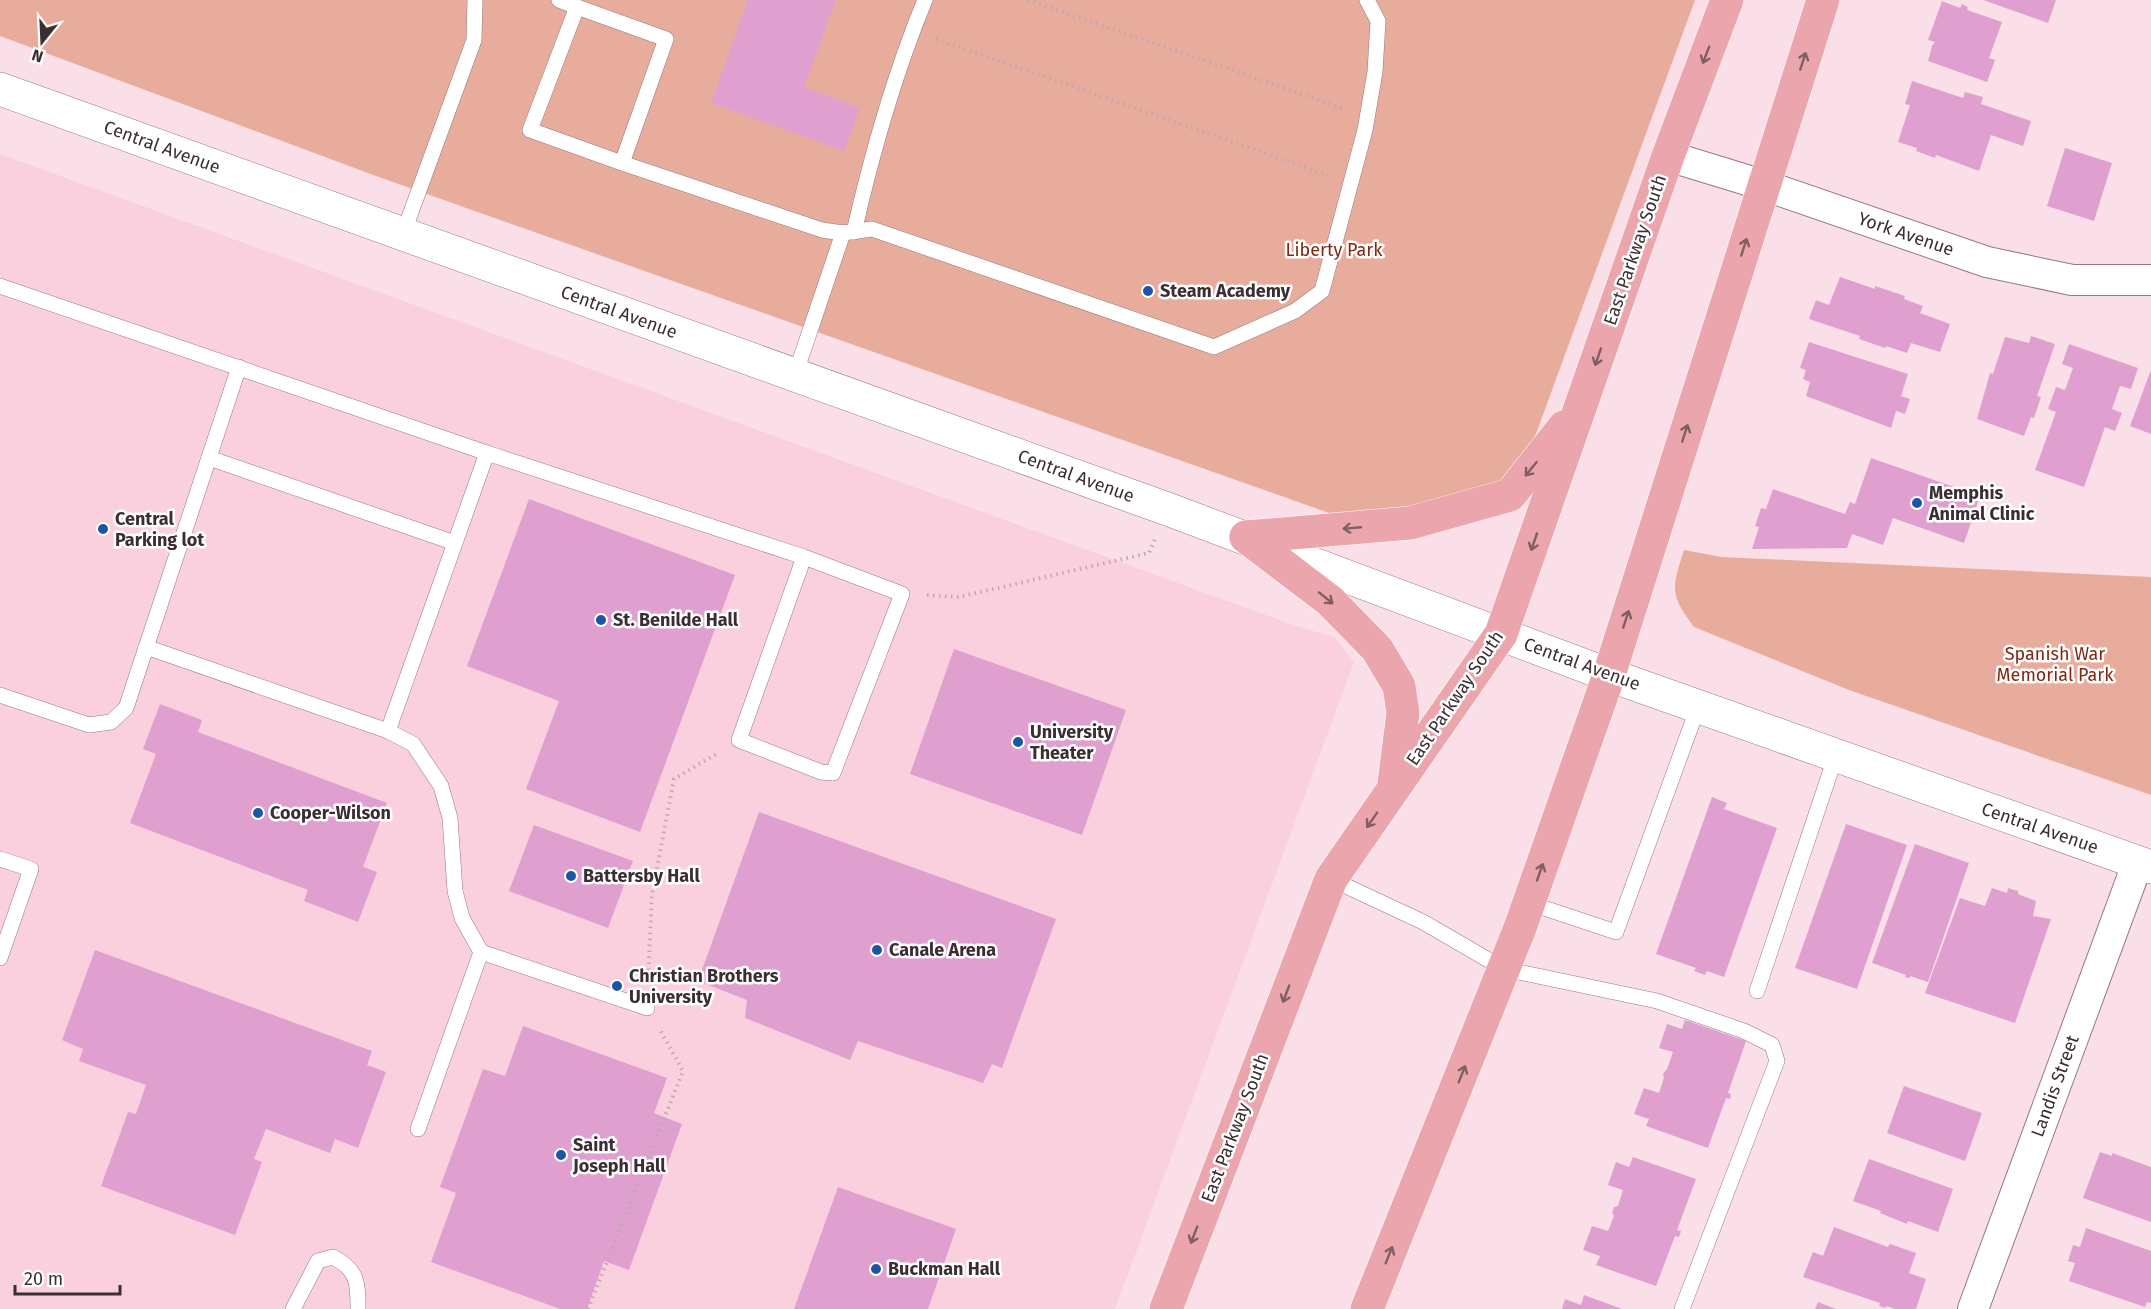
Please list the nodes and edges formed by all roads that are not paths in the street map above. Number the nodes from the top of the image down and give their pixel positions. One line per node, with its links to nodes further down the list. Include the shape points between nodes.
1 (475, 0): 13 (lane, via 474,40)
2 (559, 0): 7 (lane)
3 (926, 0): 12 (lane)
4 (1367, 0): 12 (lane, via 1378,21 1375,72 1365,130 1322,291 1295,311 1214,347 872,229)
5 (1727, 0): 9 (main road, East Parkway South, one-way to 9)
6 (1823, 0): 11 (main road, one-way to 6)
7 (577, 7): 10 (lane, via 666,39); 10 (lane, via 530,130)
8 (0, 89): 13 (main road, Central Avenue)
9 (1668, 156): 11 (street, York Avenue); 18 (main road, East Parkway South, one-way to 18)
10 (622, 163): 12 (lane, via 822,230)
11 (1763, 185): 14 (street, York Avenue, via 1987,262 2072,280); 26 (main road, one-way to 11)
12 (848, 233): 17 (lane)
13 (403, 234): 17 (main road, Central Avenue)
14 (2151, 280)
15 (0, 286): 16 (lane)
16 (239, 368): 19 (lane); 20 (lane)
17 (795, 375): 21 (main road, Central Avenue)
18 (1580, 407): 21 (main road, one-way to 21, via 1510,495 1410,523); 24 (main road, East Parkway South, one-way to 24)
19 (487, 453): 22 (lane); 23 (lane)
20 (209, 458): 22 (lane); 25 (lane)
21 (1246, 537): 24 (main road, Central Avenue); 31 (main road, one-way to 31, via 1330,601 1377,649 1399,686 1403,713)
22 (455, 543): 29 (lane)
23 (804, 557): 23 (lane, via 739,740 821,772 833,773 902,594)
24 (1501, 634): 26 (main road, Central Avenue); 31 (main road, East Parkway South)
25 (146, 647): 27 (lane, via 126,708 111,722 89,725); 29 (lane)
26 (1609, 675): 28 (main road, Central Avenue); 35 (main road, one-way to 26)
27 (0, 695)
28 (1698, 706): 30 (main road, Central Avenue); 35 (lane, via 1616,932)
29 (388, 731): 36 (lane, via 413,744 441,786 450,818 455,891 462,918)
30 (1836, 755): 33 (main road, Central Avenue); 39 (lane)
31 (1393, 789): 34 (main road, East Parkway South, one-way to 34)
32 (0, 859): 37 (lane, via 31,869)
33 (2144, 865): 47 (street, Landis Street)
34 (1331, 879): 38 (lane, via 1423,921); 44 (main road, East Parkway South, one-way to 44)
35 (1529, 903): 38 (main road)
36 (481, 952): 40 (lane); 41 (lane)
37 (0, 958)
38 (1504, 969): 45 (main road, one-way to 38); 46 (lane, via 1657,1001 1744,1031 1772,1045 1777,1061)
39 (1757, 991)
40 (647, 1008)
41 (418, 1130)
42 (293, 1309): 43 (lane, via 318,1261 333,1257 344,1263 357,1279)
43 (358, 1309)
44 (1166, 1309)
45 (1367, 1309)
46 (1682, 1309)
47 (1973, 1309)

